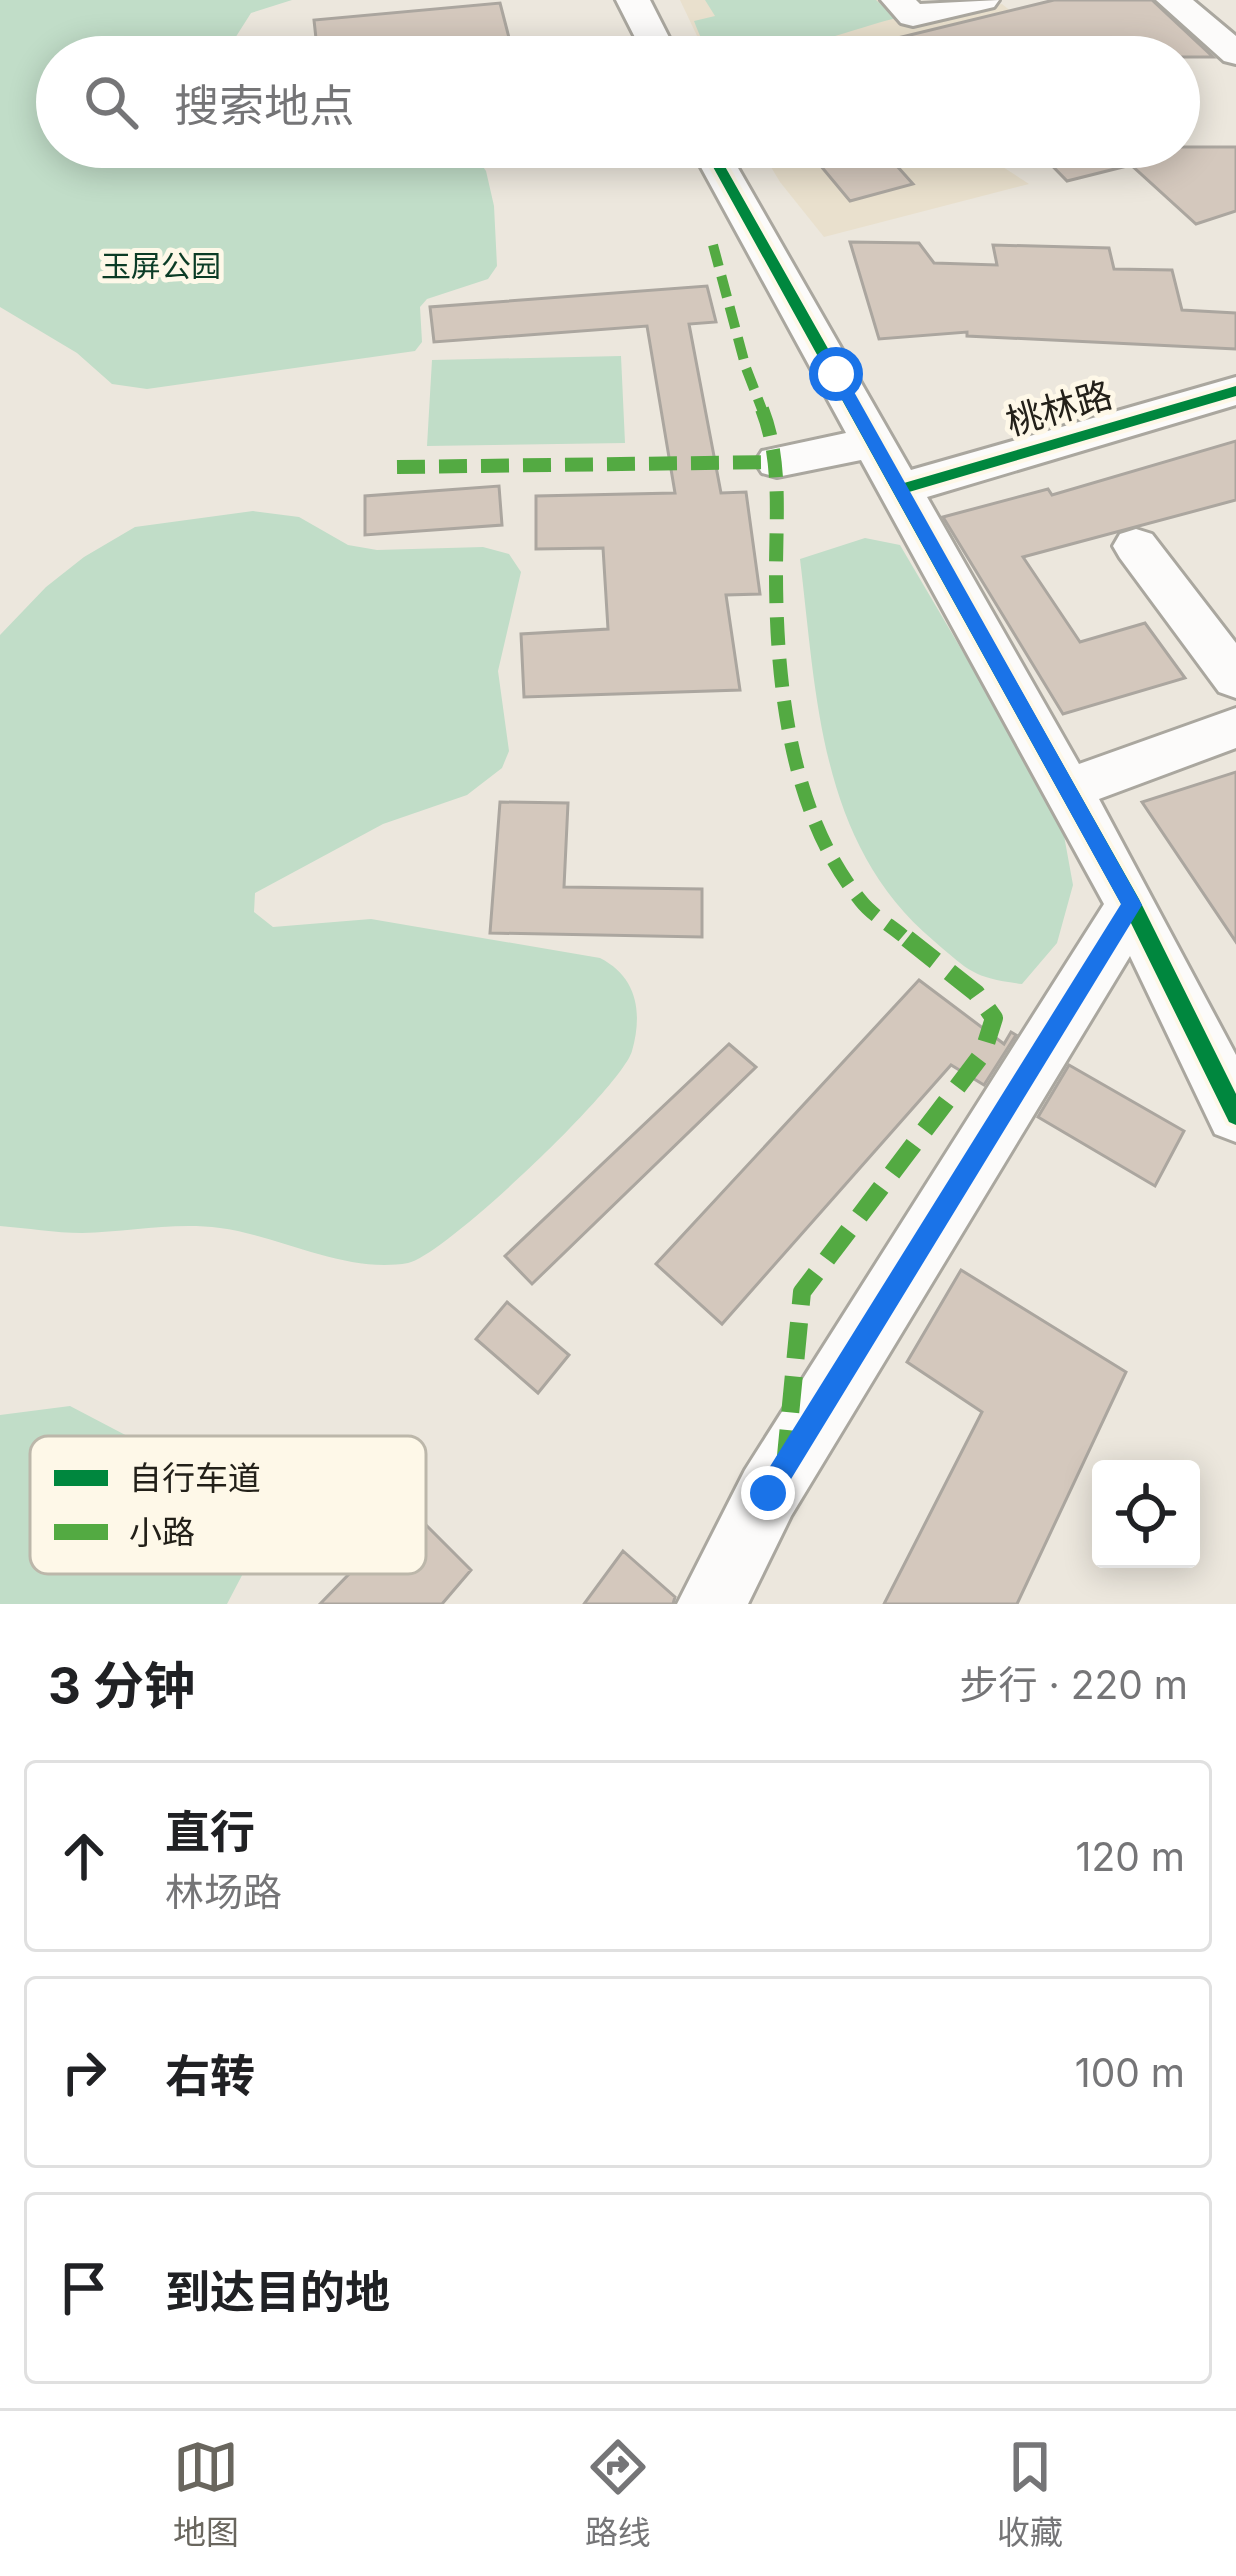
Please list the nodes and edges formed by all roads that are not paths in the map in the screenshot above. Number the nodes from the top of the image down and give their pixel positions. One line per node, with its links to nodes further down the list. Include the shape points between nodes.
1 (633, 0): 5 (street)
2 (982, 0): 4 (street)
3 (1173, 0): 6 (street)
4 (906, 8)
5 (651, 36)
6 (1236, 54)
7 (720, 168): 9 (street)
8 (1236, 391): 11 (street, 桃林路)
9 (874, 442): 10 (street); 11 (street)
10 (777, 462)
11 (901, 489): 15 (street)
12 (1136, 546): 13 (street)
13 (1236, 680)
14 (1236, 728): 15 (street)
15 (1068, 789): 16 (street)
16 (1132, 905): 17 (street); 18 (street, via 768,1493)
17 (1236, 1114)
18 (711, 1604)

